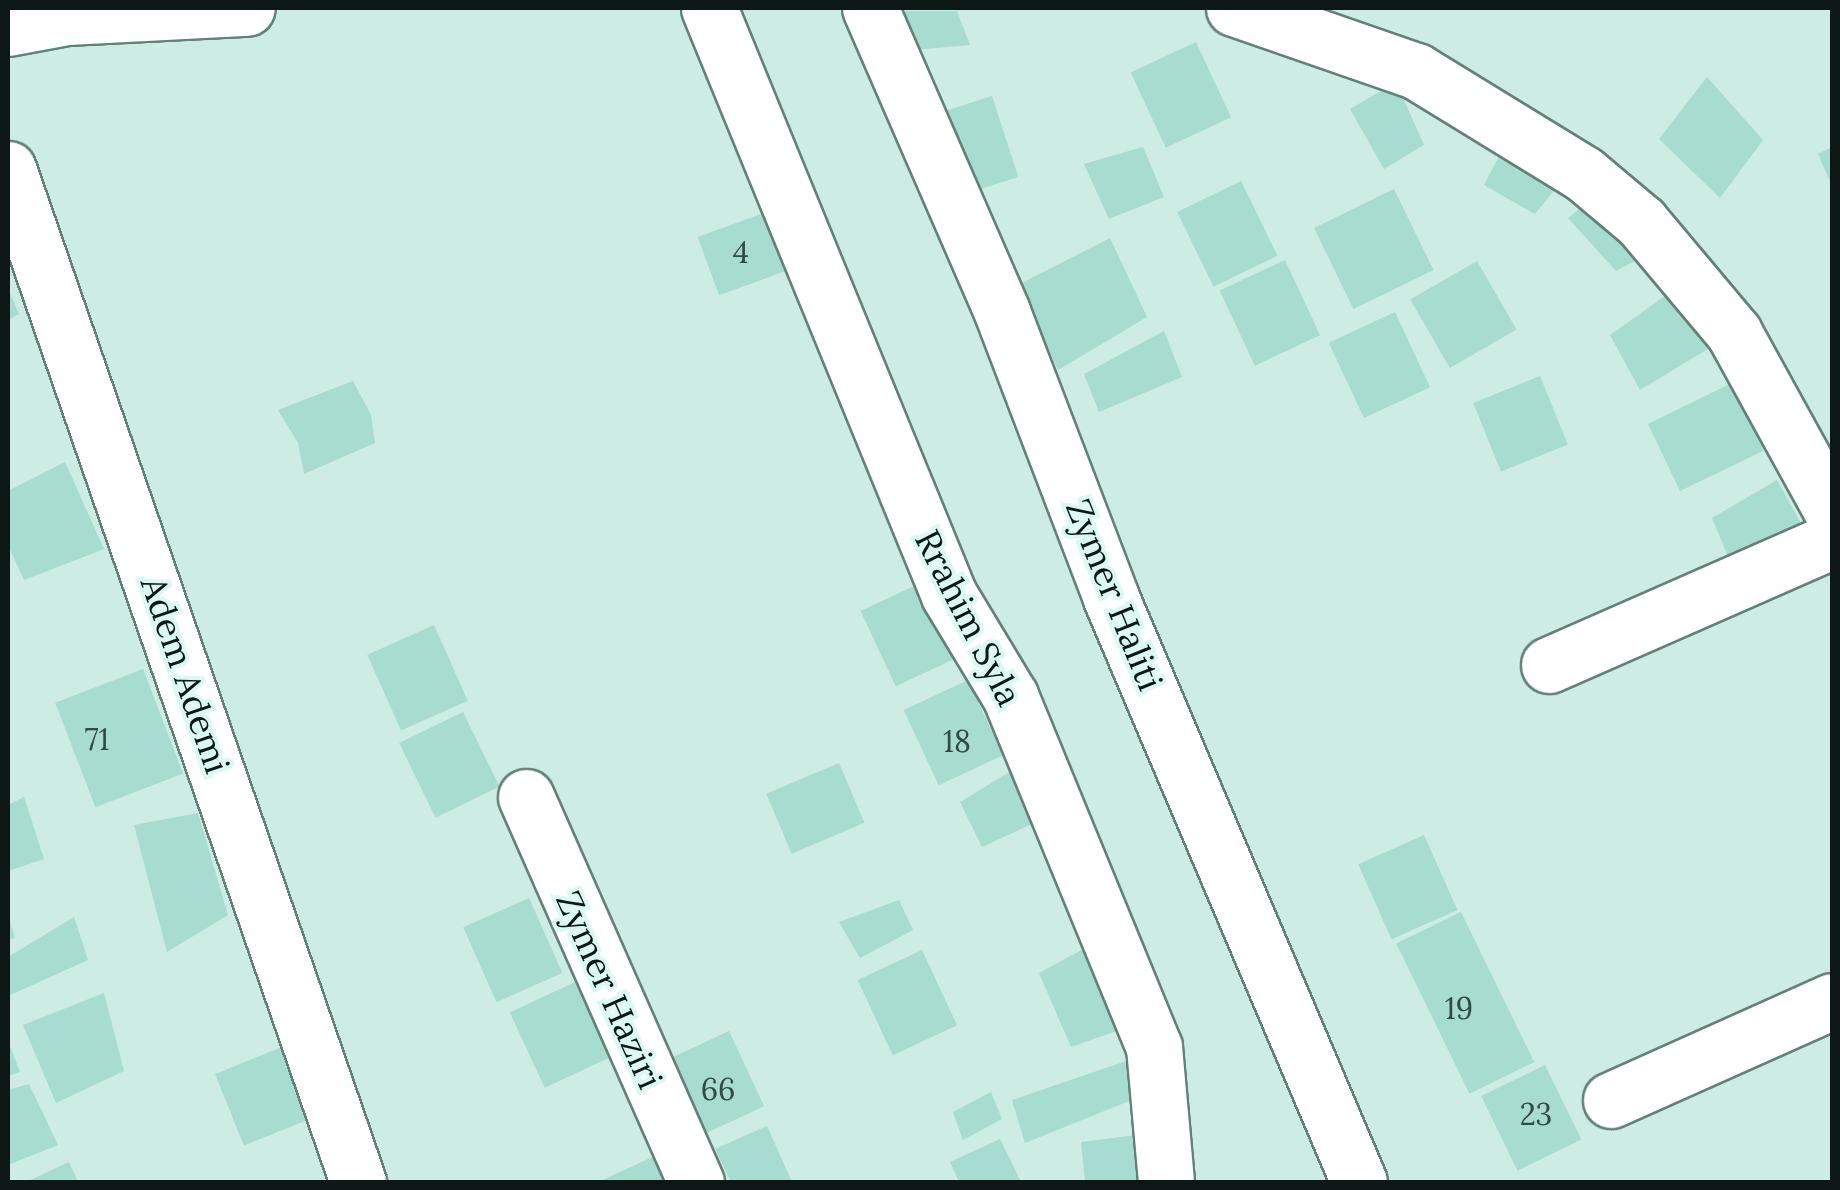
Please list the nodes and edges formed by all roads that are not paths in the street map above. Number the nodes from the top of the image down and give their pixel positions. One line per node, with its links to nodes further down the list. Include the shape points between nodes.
1 (246, 8): 5 (street, via 66,17)
2 (709, 8): 15 (street, Rrahim Syla, via 949,595 1010,696 1154,1048)
3 (870, 8): 16 (street, Zymer Haliti)
4 (1234, 8): 7 (street, via 1416,72 1584,174 1641,222 1734,333)
5 (8, 28)
6 (8, 169): 13 (street, Adem Ademi)
7 (1832, 510)
8 (1832, 541): 9 (street)
9 (1549, 665)
10 (526, 797): 14 (street, Zymer Haziri)
11 (1832, 1001): 12 (street)
12 (1611, 1100)
13 (358, 1182)
14 (696, 1182)
15 (1166, 1182)
16 (1359, 1182)

